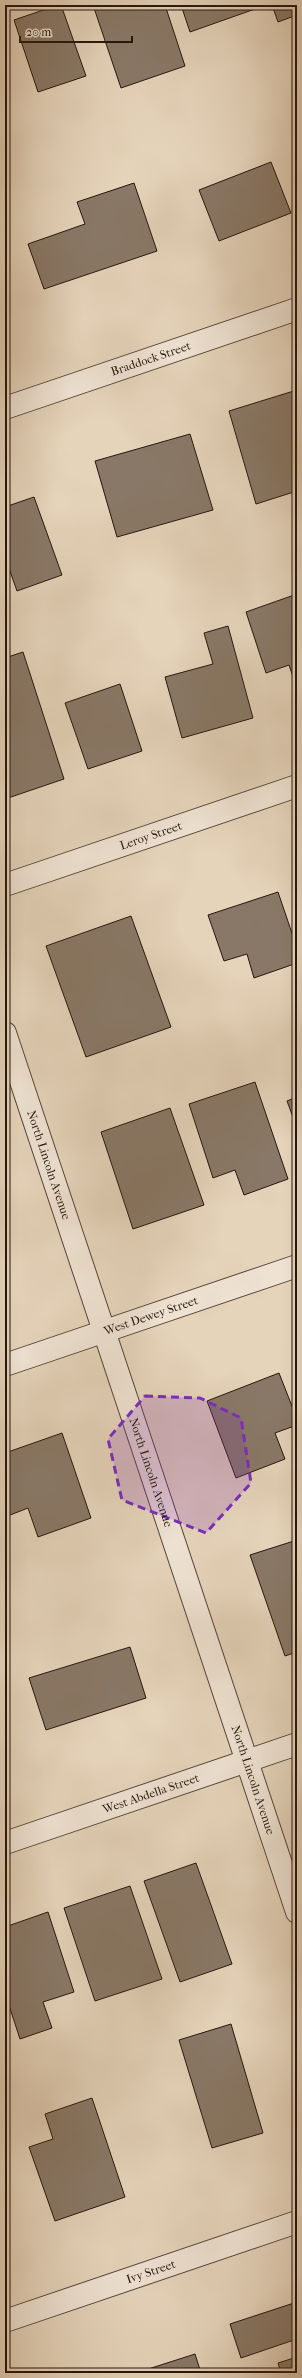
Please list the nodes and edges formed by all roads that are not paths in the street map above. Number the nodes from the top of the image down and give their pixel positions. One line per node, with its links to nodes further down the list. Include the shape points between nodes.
1 (297, 309): 2 (street, Braddock Street)
2 (5, 408)
3 (297, 786): 4 (street, Leroy Street)
4 (5, 885)
5 (5, 1033): 7 (street, North Lincoln Avenue)
6 (297, 1266): 7 (street, West Dewey Street)
7 (104, 1331): 8 (street, West Dewey Street); 10 (street, North Lincoln Avenue)
8 (5, 1365)
9 (297, 1744): 10 (street, West Abdella Street)
10 (247, 1761): 11 (street, West Abdella Street); 12 (street, North Lincoln Avenue)
11 (5, 1843)
12 (297, 1912)
13 (297, 2222): 14 (street, Ivy Street)
14 (5, 2321)

